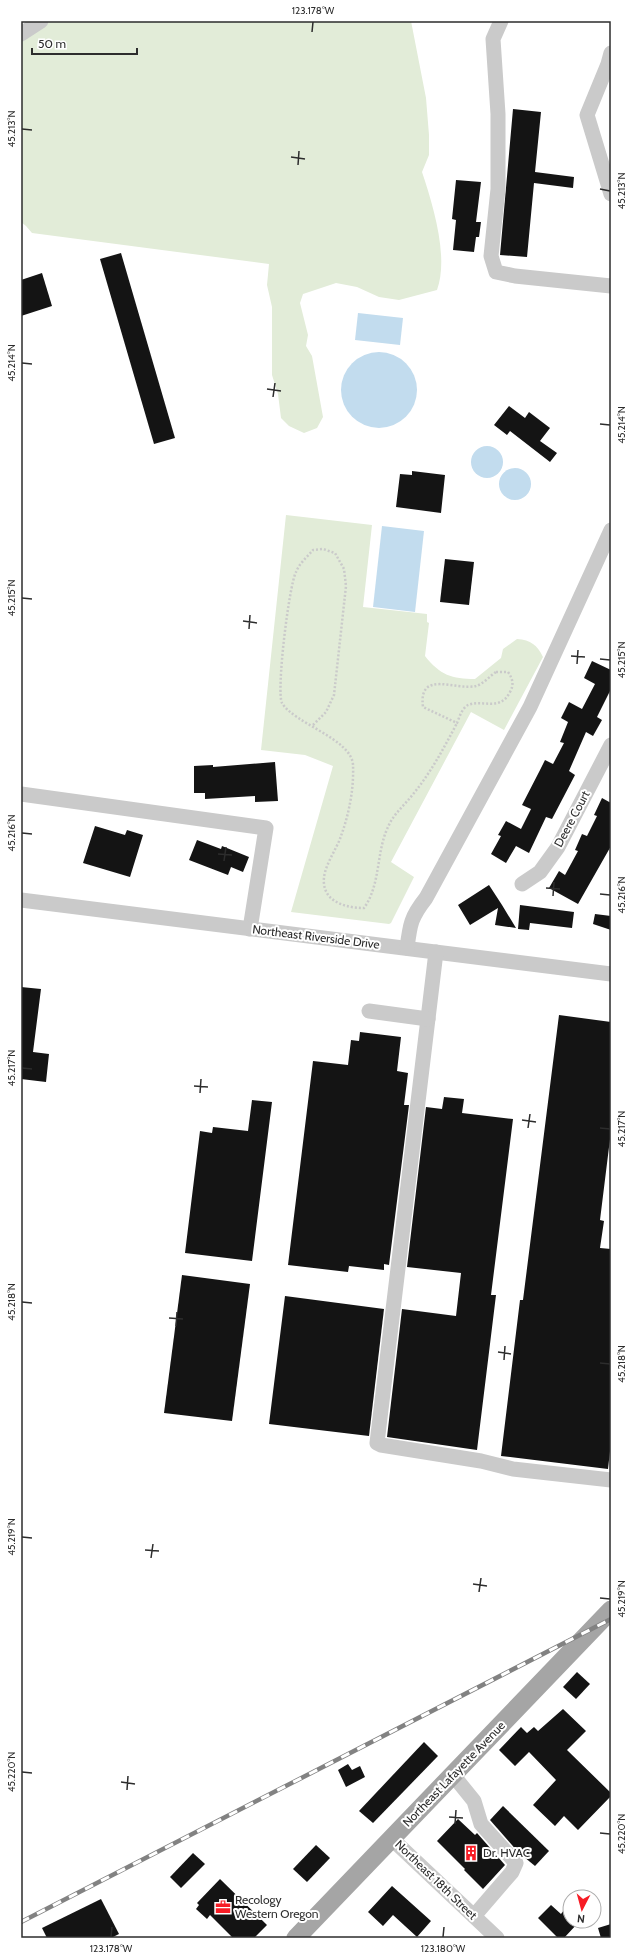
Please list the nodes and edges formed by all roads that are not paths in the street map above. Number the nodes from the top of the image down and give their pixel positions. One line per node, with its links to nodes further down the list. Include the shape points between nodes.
1 (41, 21): 3 (street)
2 (501, 21): 6 (street, via 494,39 498,189 491,256 496,272)
3 (21, 34)
4 (611, 53): 5 (street, via 587,115)
5 (611, 194)
6 (611, 286)
7 (611, 530): 13 (street, via 530,707 426,898 415,912 410,923)
8 (611, 745): 10 (street, Deere Court, via 558,847 540,872)
9 (21, 794): 12 (street, via 266,828)
10 (522, 884)
11 (21, 900): 12 (street, Northeast Riverside Drive)
12 (250, 929): 13 (street, Northeast Riverside Drive)
13 (407, 948): 14 (street, Northeast Riverside Drive)
14 (436, 952): 15 (street, Northeast Riverside Drive); 17 (street)
15 (611, 974)
16 (369, 1011): 17 (street)
17 (428, 1019): 18 (street, via 377,1443 513,1469)
18 (611, 1480)
19 (611, 1610): 20 (main road, Northeast Lafayette Avenue)
20 (452, 1775): 21 (main road, Northeast Lafayette Avenue); 22 (street, via 474,1801 481,1824 516,1863 512,1872)
21 (392, 1839): 22 (street, Northeast 18th Street); 23 (main road, Northeast Lafayette Avenue)
22 (474, 1916): 24 (street, Northeast 18th Street)
23 (296, 1938)
24 (497, 1938)

